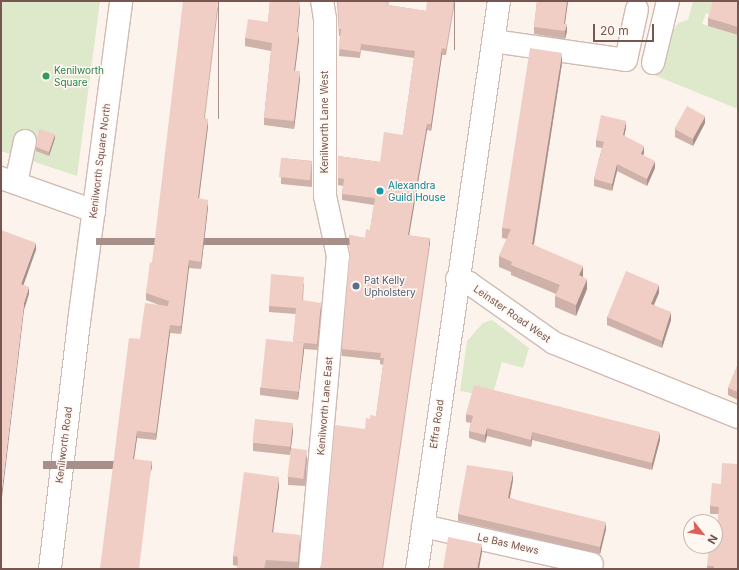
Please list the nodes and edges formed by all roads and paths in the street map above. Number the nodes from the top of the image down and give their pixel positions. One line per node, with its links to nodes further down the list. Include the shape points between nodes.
1 (121, 1): 10 (street, Kenilworth Square North)
2 (322, 1): 11 (street, Kenilworth Lane West, via 325,19 325,196)
3 (499, 1): 6 (street)
4 (668, 1): 7 (street)
5 (637, 9): 6 (street, via 626,60)
6 (493, 41): 12 (street)
7 (653, 63)
8 (25, 141): 9 (street)
9 (8, 180): 10 (street)
10 (94, 211): 13 (street, Kenilworth Square North)
11 (336, 243): 18 (street, Kenilworth Lane East, via 338,256)
12 (457, 279): 14 (street, Leinster Road West, via 469,283 554,344); 15 (street, Effra Road)
13 (79, 322): 17 (street, Kenilworth Road)
14 (738, 417)
15 (423, 526): 16 (street, Le Bas Mews); 19 (street, Effra Road)
16 (592, 564)
17 (50, 569)
18 (310, 569)
19 (417, 569)

